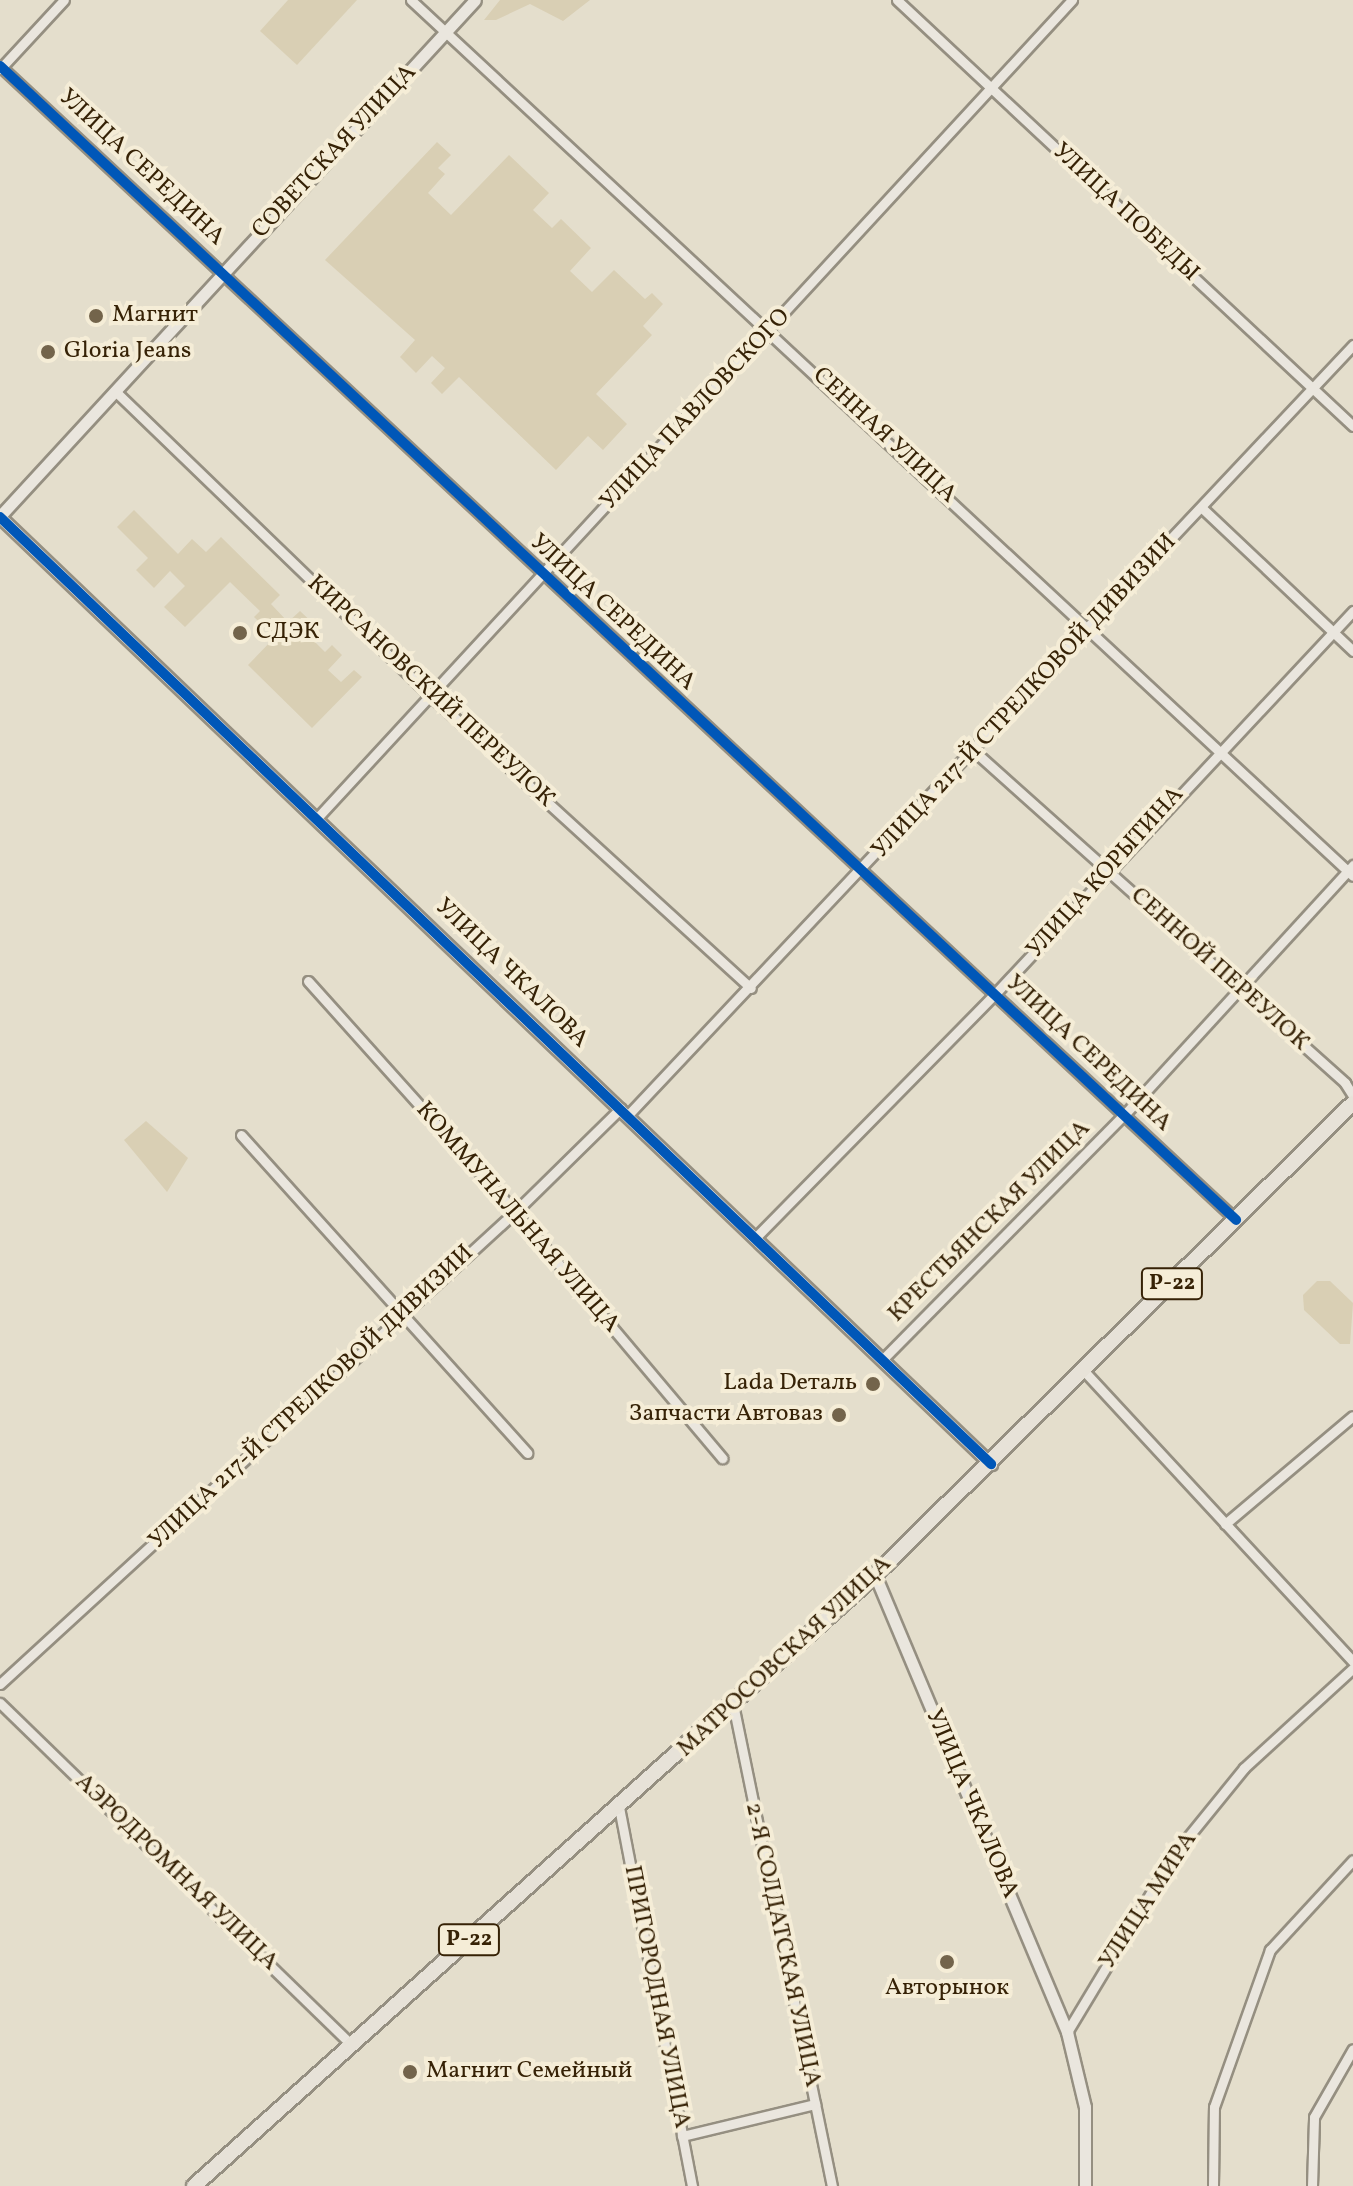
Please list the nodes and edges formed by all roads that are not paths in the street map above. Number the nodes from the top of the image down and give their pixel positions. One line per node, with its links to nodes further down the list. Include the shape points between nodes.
1 (64, 0): 7 (street)
2 (411, 0): 6 (street, СЕННАЯ УЛИЦА)
3 (475, 0): 6 (street, СОВЕТСКАЯ УЛИЦА)
4 (897, 0): 8 (street, УЛИЦА ПОБЕДЫ)
5 (1072, 0): 8 (street, УЛИЦА ПАВЛОВСКОГО)
6 (446, 32): 9 (street, СОВЕТСКАЯ УЛИЦА); 10 (street, СЕННАЯ УЛИЦА)
7 (0, 67): 9 (street, УЛИЦА СЕРЕДИНА)
8 (991, 88): 10 (street, УЛИЦА ПАВЛОВСКОГО); 12 (street, УЛИЦА ПОБЕДЫ)
9 (224, 272): 13 (street, СОВЕТСКАЯ УЛИЦА); 17 (street, УЛИЦА СЕРЕДИНА)
10 (771, 330): 17 (street, УЛИЦА ПАВЛОВСКОГО); 19 (street, СЕННАЯ УЛИЦА)
11 (1353, 345): 12 (street, УЛИЦА 217-Й СТРЕЛКОВОЙ ДИВИЗИИ)
12 (1313, 389): 14 (street, УЛИЦА ПОБЕДЫ); 15 (street, УЛИЦА 217-Й СТРЕЛКОВОЙ ДИВИЗИИ)
13 (115, 391): 16 (street, СОВЕТСКАЯ УЛИЦА); 22 (street, КИРСАНОВСКИЙ ПЕРЕУЛОК)
14 (1353, 426)
15 (1202, 508): 19 (street, УЛИЦА 217-Й СТРЕЛКОВОЙ ДИВИЗИИ); 20 (street)
16 (0, 516): 25 (street, УЛИЦА ЧКАЛОВА)
17 (541, 576): 22 (street, УЛИЦА ПАВЛОВСКОГО); 26 (street, УЛИЦА СЕРЕДИНА)
18 (1353, 611): 20 (street, УЛИЦА КОРЫТИНА)
19 (1089, 627): 23 (street, УЛИЦА 217-Й СТРЕЛКОВОЙ ДИВИЗИИ); 24 (street, СЕННАЯ УЛИЦА)
20 (1333, 633): 21 (street); 24 (street, УЛИЦА КОРЫТИНА)
21 (1353, 651)
22 (431, 696): 25 (street, УЛИЦА ПАВЛОВСКОГО); 30 (street, КИРСАНОВСКИЙ ПЕРЕУЛОК)
23 (974, 751): 26 (street, УЛИЦА 217-Й СТРЕЛКОВОЙ ДИВИЗИИ); 28 (street, СЕННОЙ ПЕРЕУЛОК)
24 (1218, 751): 27 (street, СЕННАЯ УЛИЦА); 28 (street, УЛИЦА КОРЫТИНА)
25 (318, 817): 35 (street, УЛИЦА ЧКАЛОВА)
26 (863, 870): 30 (street, УЛИЦА 217-Й СТРЕЛКОВОЙ ДИВИЗИИ); 32 (street, УЛИЦА СЕРЕДИНА)
27 (1351, 870): 31 (street, КРЕСТЬЯНСКАЯ УЛИЦА)
28 (1108, 871): 31 (street, СЕННОЙ ПЕРЕУЛОК); 32 (street, УЛИЦА КОРЫТИНА)
29 (308, 981): 38 (street, КОММУНАЛЬНАЯ УЛИЦА)
30 (751, 988): 35 (street, УЛИЦА 217-Й СТРЕЛКОВОЙ ДИВИЗИИ)
31 (1240, 991): 33 (street, СЕННОЙ ПЕРЕУЛОК, via 1345,1083); 36 (street, КРЕСТЬЯНСКАЯ УЛИЦА)
32 (994, 995): 36 (street, УЛИЦА СЕРЕДИНА); 40 (street, УЛИЦА КОРЫТИНА)
33 (1353, 1096)
34 (1353, 1103): 39 (highway, МАТРОСОВСКАЯ УЛИЦА / Р-22)
35 (624, 1111): 38 (street, УЛИЦА 217-Й СТРЕЛКОВОЙ ДИВИЗИИ); 40 (street, УЛИЦА ЧКАЛОВА)
36 (1125, 1114): 39 (street, УЛИЦА СЕРЕДИНА); 42 (street, КРЕСТЬЯНСКАЯ УЛИЦА)
37 (241, 1135): 41 (street)
38 (515, 1212): 41 (street, УЛИЦА 217-Й СТРЕЛКОВОЙ ДИВИЗИИ); 46 (street, КОММУНАЛЬНАЯ УЛИЦА)
39 (1236, 1220): 43 (highway, МАТРОСОВСКАЯ УЛИЦА / Р-22)
40 (756, 1237): 42 (street, УЛИЦА ЧКАЛОВА)
41 (405, 1312): 45 (street); 52 (street, УЛИЦА 217-Й СТРЕЛКОВОЙ ДИВИЗИИ)
42 (883, 1359): 47 (street, УЛИЦА ЧКАЛОВА)
43 (1085, 1372): 47 (highway, МАТРОСОВСКАЯ УЛИЦА / Р-22); 48 (street)
44 (1353, 1416): 48 (street)
45 (527, 1453)
46 (722, 1458)
47 (991, 1464): 49 (highway, МАТРОСОВСКАЯ УЛИЦА / Р-22)
48 (1225, 1524): 50 (street)
49 (875, 1575): 54 (highway, МАТРОСОВСКАЯ УЛИЦА / Р-22); 57 (street, УЛИЦА ЧКАЛОВА)
50 (1353, 1661)
51 (1353, 1668): 57 (street, УЛИЦА МИРА, via 1244,1768 1175,1853)
52 (0, 1684)
53 (0, 1703): 58 (street, АЭРОДРОМНАЯ УЛИЦА)
54 (733, 1704): 55 (highway, МАТРОСОВСКАЯ УЛИЦА / Р-22); 60 (street, 2-Я СОЛДАТСКАЯ УЛИЦА)
55 (619, 1807): 58 (highway, МАТРОСОВСКАЯ УЛИЦА / Р-22); 61 (street, ПРИГОРОДНАЯ УЛИЦА)
56 (1353, 1860): 66 (street, via 1270,1950 1214,2107)
57 (1067, 2032): 65 (street, via 1085,2107)
58 (351, 2044): 62 (highway, МАТРОСОВСКАЯ УЛИЦА / Р-22)
59 (1353, 2049): 67 (street, via 1314,2117)
60 (815, 2104): 61 (street); 64 (street, 2-Я СОЛДАТСКАЯ УЛИЦА)
61 (682, 2136): 63 (street, ПРИГОРОДНАЯ УЛИЦА)
62 (194, 2186)
63 (692, 2186)
64 (832, 2186)
65 (1085, 2186)
66 (1213, 2186)
67 (1312, 2186)

